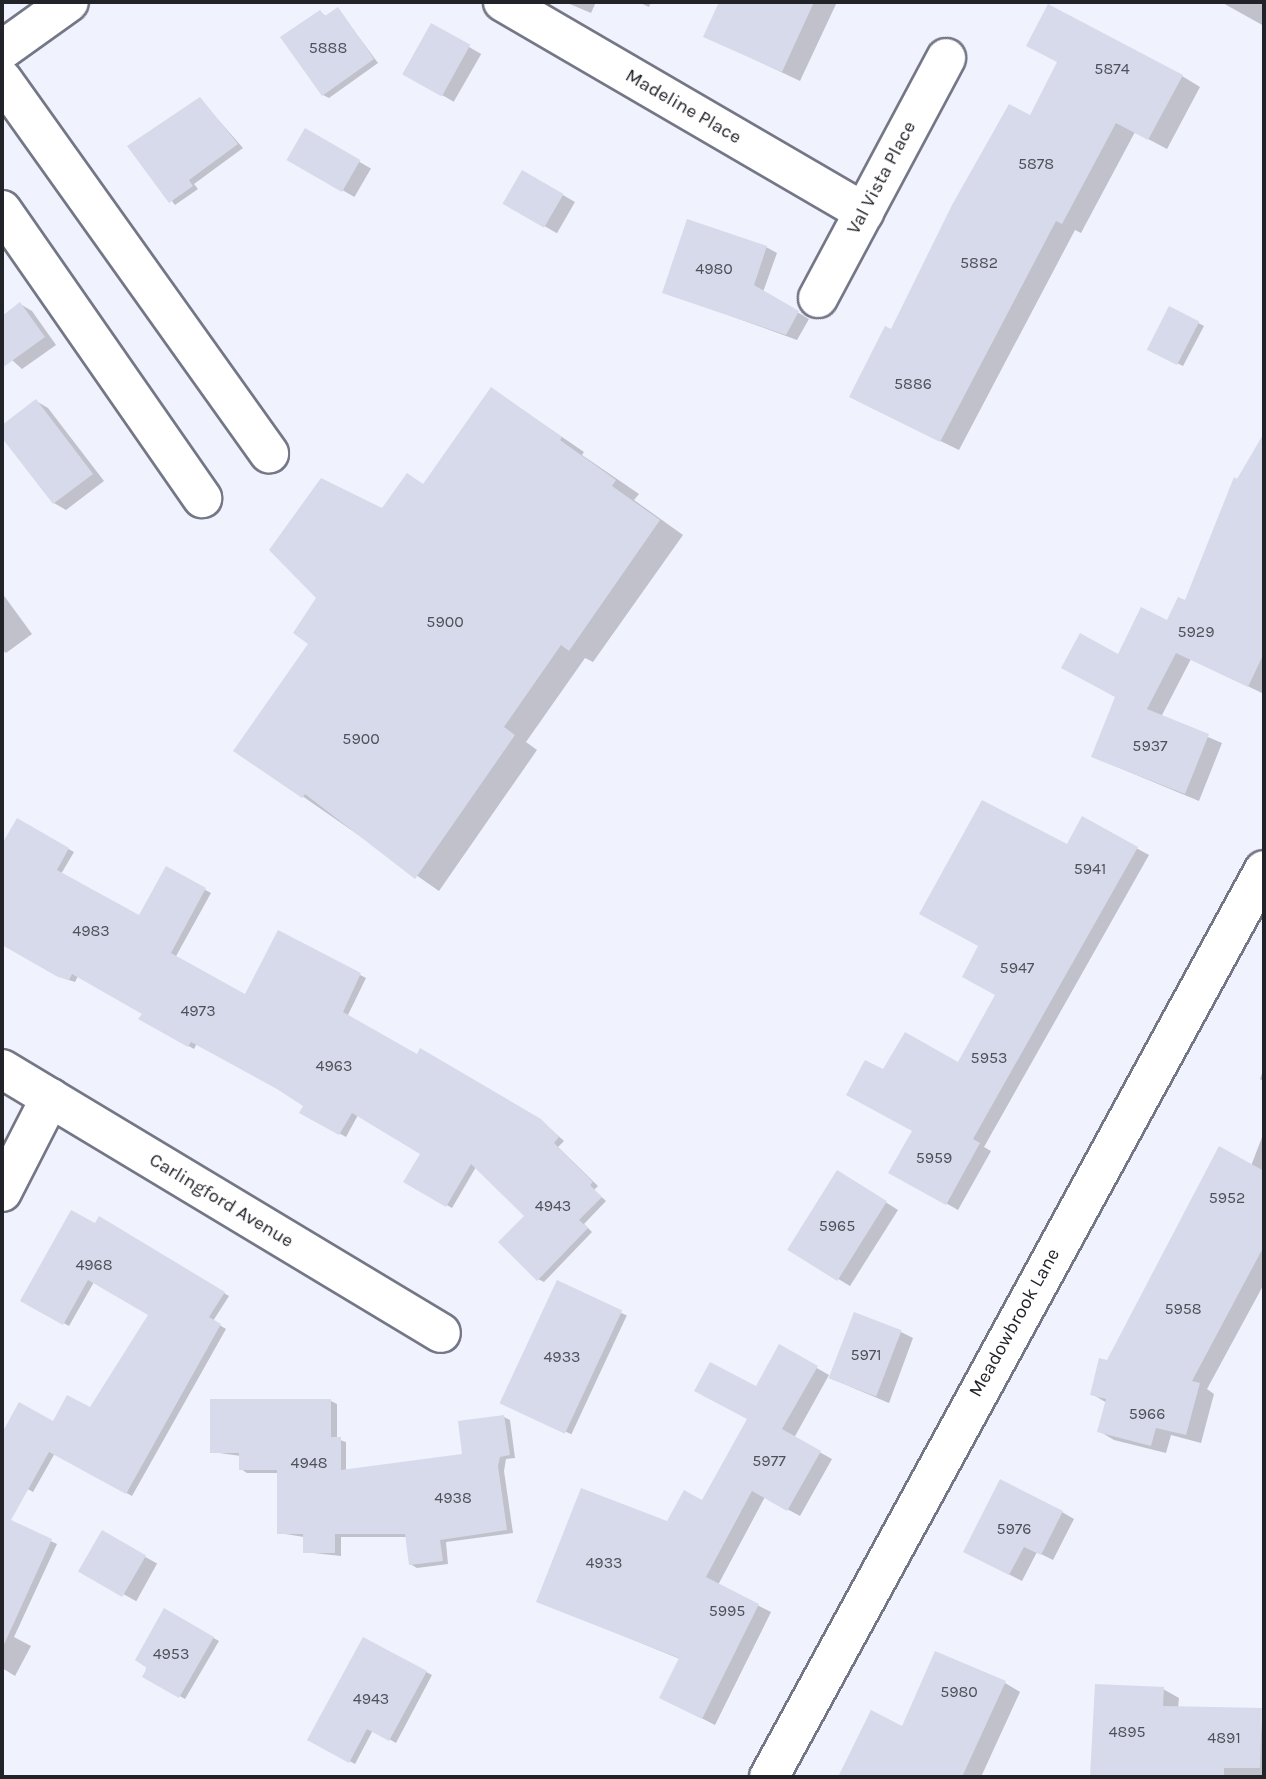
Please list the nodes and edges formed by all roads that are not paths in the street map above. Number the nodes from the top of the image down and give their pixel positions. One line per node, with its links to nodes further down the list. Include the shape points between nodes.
1 (69, 2): 3 (street)
2 (503, 2): 7 (street, Madeline Place)
3 (2, 50)
4 (946, 58): 7 (street, Val Vista Place)
5 (2, 79): 9 (street)
6 (2, 210): 10 (street)
7 (864, 212): 8 (street, Val Vista Place)
8 (818, 298)
9 (269, 454)
10 (202, 498)
11 (1264, 870): 16 (street, Meadowbrook Lane)
12 (2, 1069): 13 (street, Carlingford Avenue)
13 (50, 1098): 14 (street); 15 (street, Carlingford Avenue)
14 (2, 1192)
15 (441, 1333)
16 (769, 1777)

